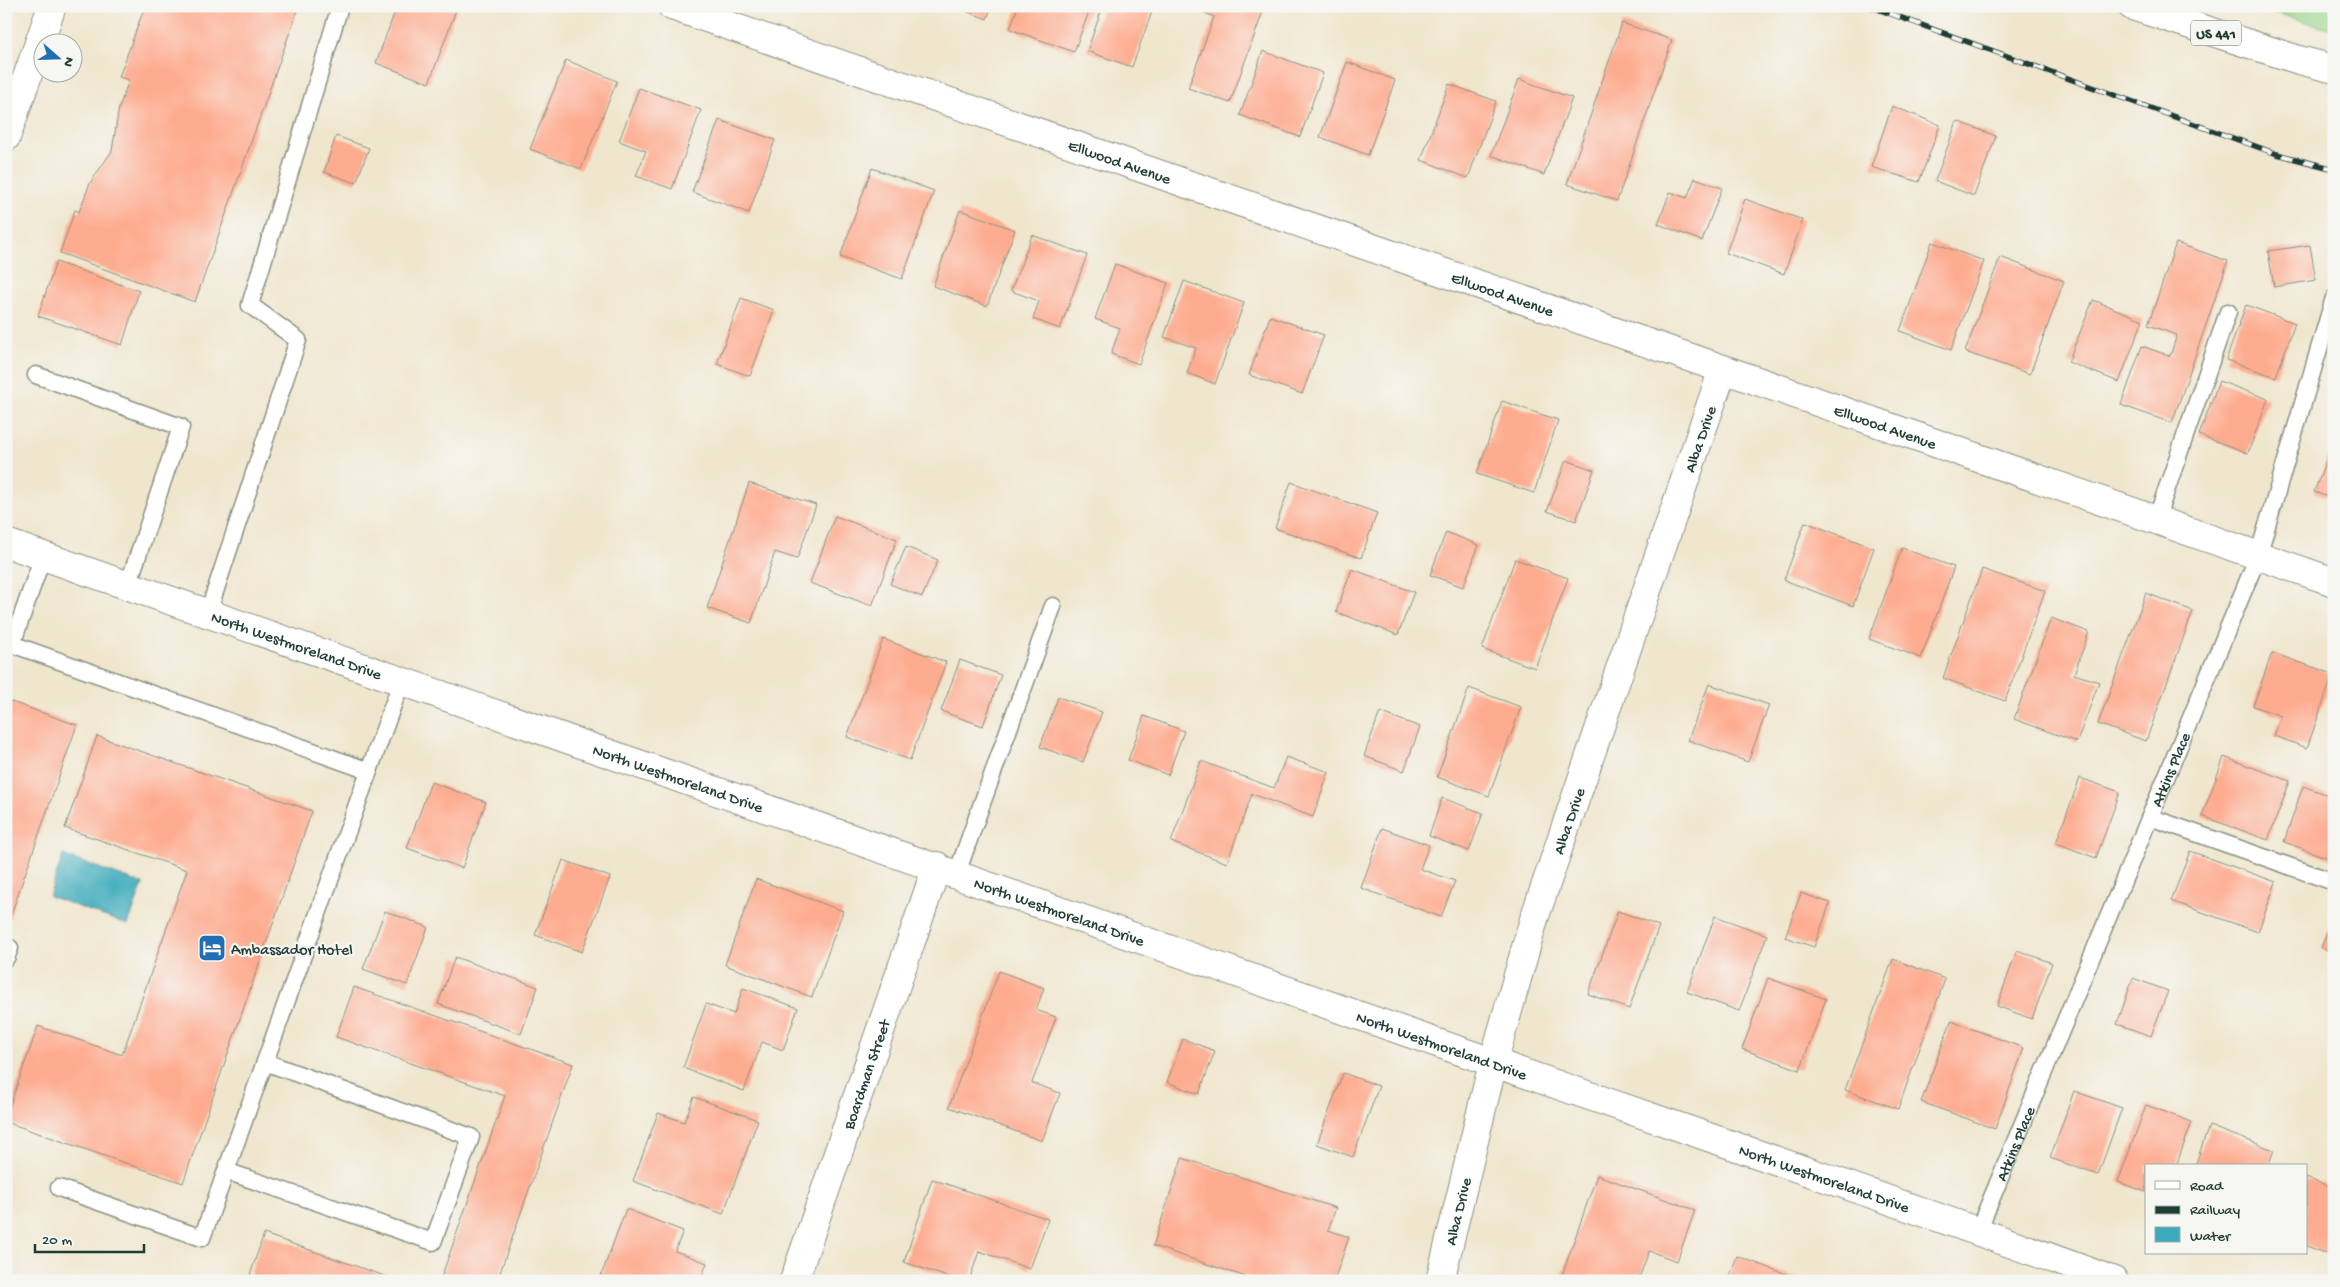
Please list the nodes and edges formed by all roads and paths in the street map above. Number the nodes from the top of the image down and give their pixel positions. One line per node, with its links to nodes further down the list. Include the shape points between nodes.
1 (52, 6): 6 (main road)
2 (340, 6): 18 (lane, via 250,305 298,340)
3 (672, 6): 9 (main road, Ellwood Avenue)
4 (2132, 6): 5 (main road, US 441)
5 (2334, 69)
6 (6, 137)
7 (2334, 298): 14 (lane, Atkins Place)
8 (2228, 312): 11 (lane)
9 (1724, 369): 11 (main road, Ellwood Avenue); 28 (main road, Alba Drive, via 1534,919)
10 (36, 376): 16 (lane, via 181,427)
11 (2156, 520): 14 (main road, Ellwood Avenue)
12 (6, 543): 13 (main road, North Westmoreland Drive)
13 (43, 556): 16 (main road, North Westmoreland Drive); 19 (lane)
14 (2258, 556): 15 (main road, Ellwood Avenue); 22 (lane, Atkins Place)
15 (2334, 582)
16 (128, 585): 18 (main road, North Westmoreland Drive)
17 (1053, 606): 23 (lane)
18 (208, 613): 20 (main road, North Westmoreland Drive)
19 (9, 643): 21 (lane)
20 (402, 680): 21 (lane); 23 (main road, North Westmoreland Drive)
21 (369, 771): 27 (lane)
22 (2150, 817): 24 (lane); 31 (lane, Atkins Place)
23 (947, 870): 28 (main road, North Westmoreland Drive); 32 (main road, Boardman Street)
24 (2334, 882)
25 (6, 946): 26 (lane, via 10,948)
26 (6, 958)
27 (265, 1062): 29 (lane); 29 (lane, via 471,1137 468,1146 432,1242)
28 (1493, 1063): 31 (main road, North Westmoreland Drive); 33 (main road, Alba Drive)
29 (226, 1170): 30 (lane, via 202,1238)
30 (60, 1188)
31 (1978, 1231): 34 (main road, North Westmoreland Drive)
32 (794, 1281)
33 (1440, 1281)
34 (2114, 1281)

